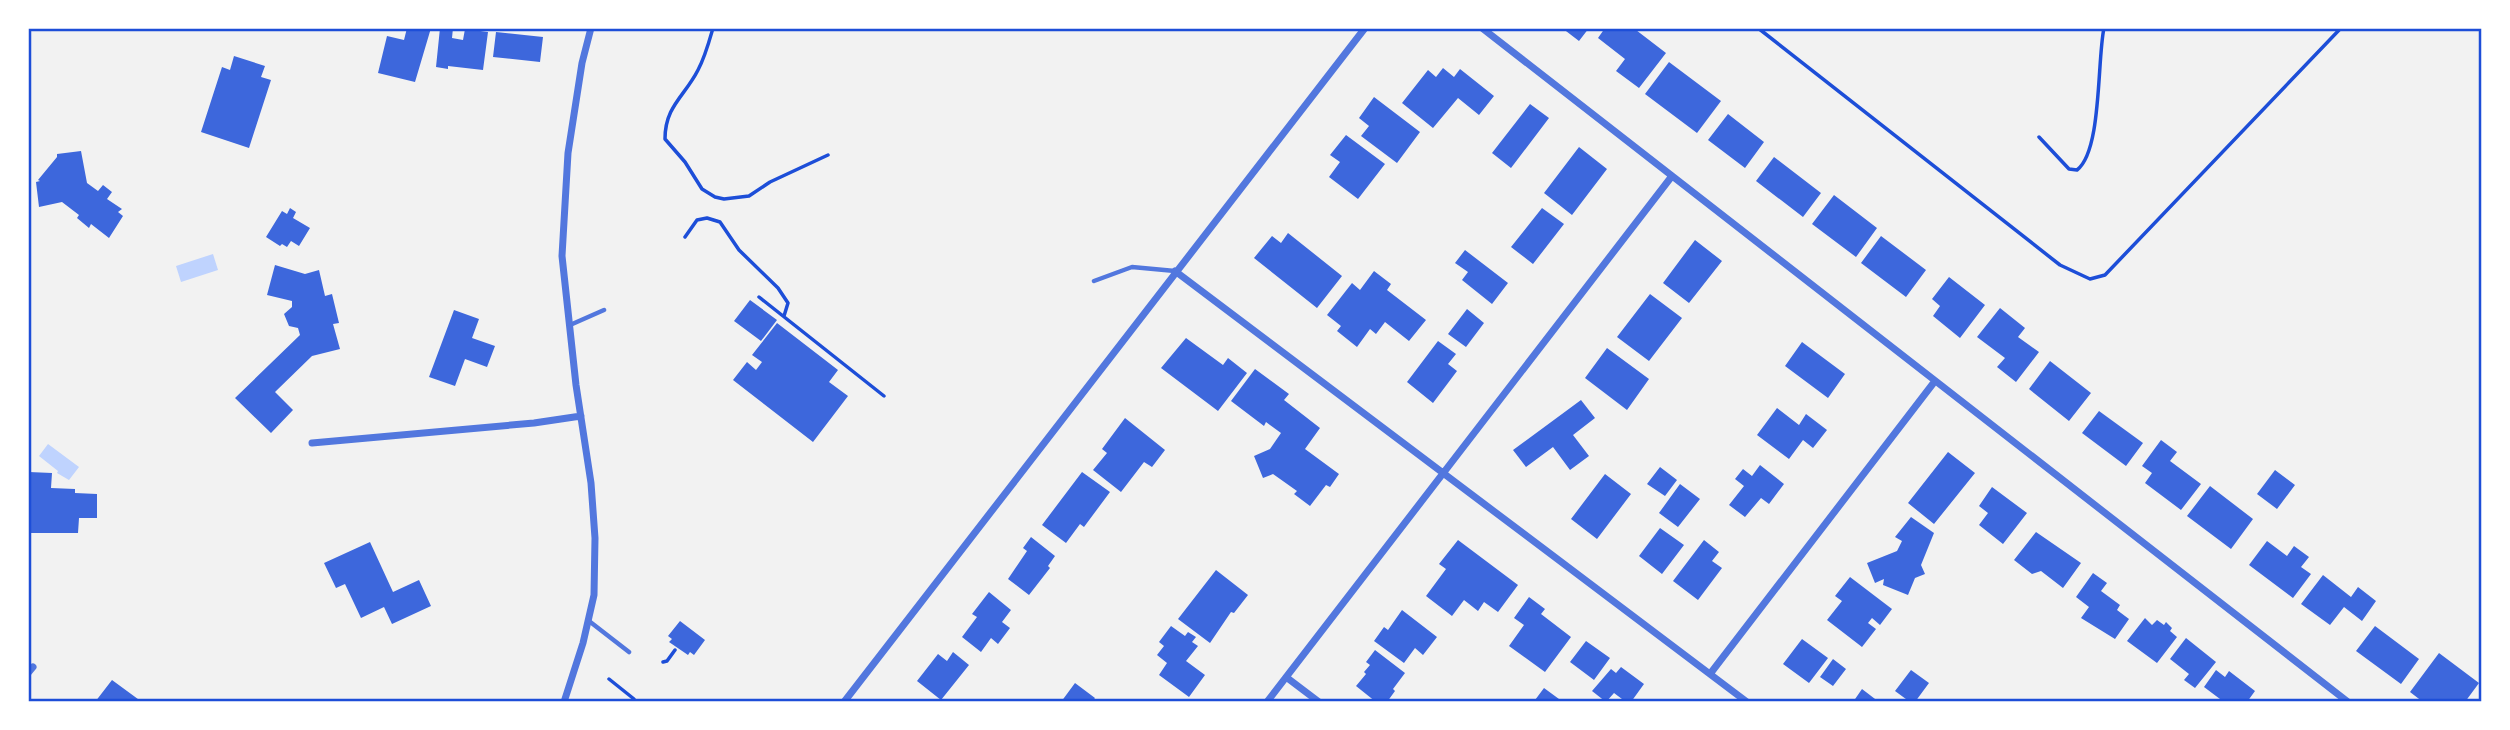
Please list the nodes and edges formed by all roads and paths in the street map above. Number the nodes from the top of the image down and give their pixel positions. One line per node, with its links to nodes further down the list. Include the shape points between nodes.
1 (591, 28): 17 (street, via 568,153 562,256)
2 (713, 28): 9 (path, via 698,70 668,114 665,130 665,139 702,189 715,198 738,199)
3 (1365, 28): 12 (street)
4 (1482, 28): 10 (street)
5 (1758, 28): 7 (path, via 2060,265 2090,279 2105,275)
6 (2104, 28): 8 (path, via 2098,105 2082,166 2069,169)
7 (2341, 28)
8 (2039, 137)
9 (828, 155)
10 (1672, 176): 18 (street); 22 (street)
11 (685, 237): 16 (path, via 697,220 720,222 739,250 778,288 788,303)
12 (1175, 271): 13 (lane, via 1132,267); 22 (street); 32 (street)
13 (1094, 281)
14 (759, 296): 16 (path)
15 (604, 310): 17 (lane)
16 (784, 316): 19 (path)
17 (570, 325): 20 (street)
18 (1935, 381): 27 (street); 36 (street)
19 (884, 397)
20 (581, 416): 21 (street); 23 (street, via 596,538 594,595)
21 (312, 443)
22 (1444, 472): 27 (street); 28 (street)
23 (588, 620): 25 (lane); 31 (street)
24 (675, 650): 26 (path)
25 (629, 652)
26 (663, 662)
27 (1710, 674): 35 (street)
28 (1286, 677): 33 (street); 34 (street)
29 (609, 680): 30 (path)
30 (634, 699)
31 (566, 701)
32 (844, 702)
33 (1267, 702)
34 (1320, 702)
35 (1747, 702)
36 (2348, 702)

